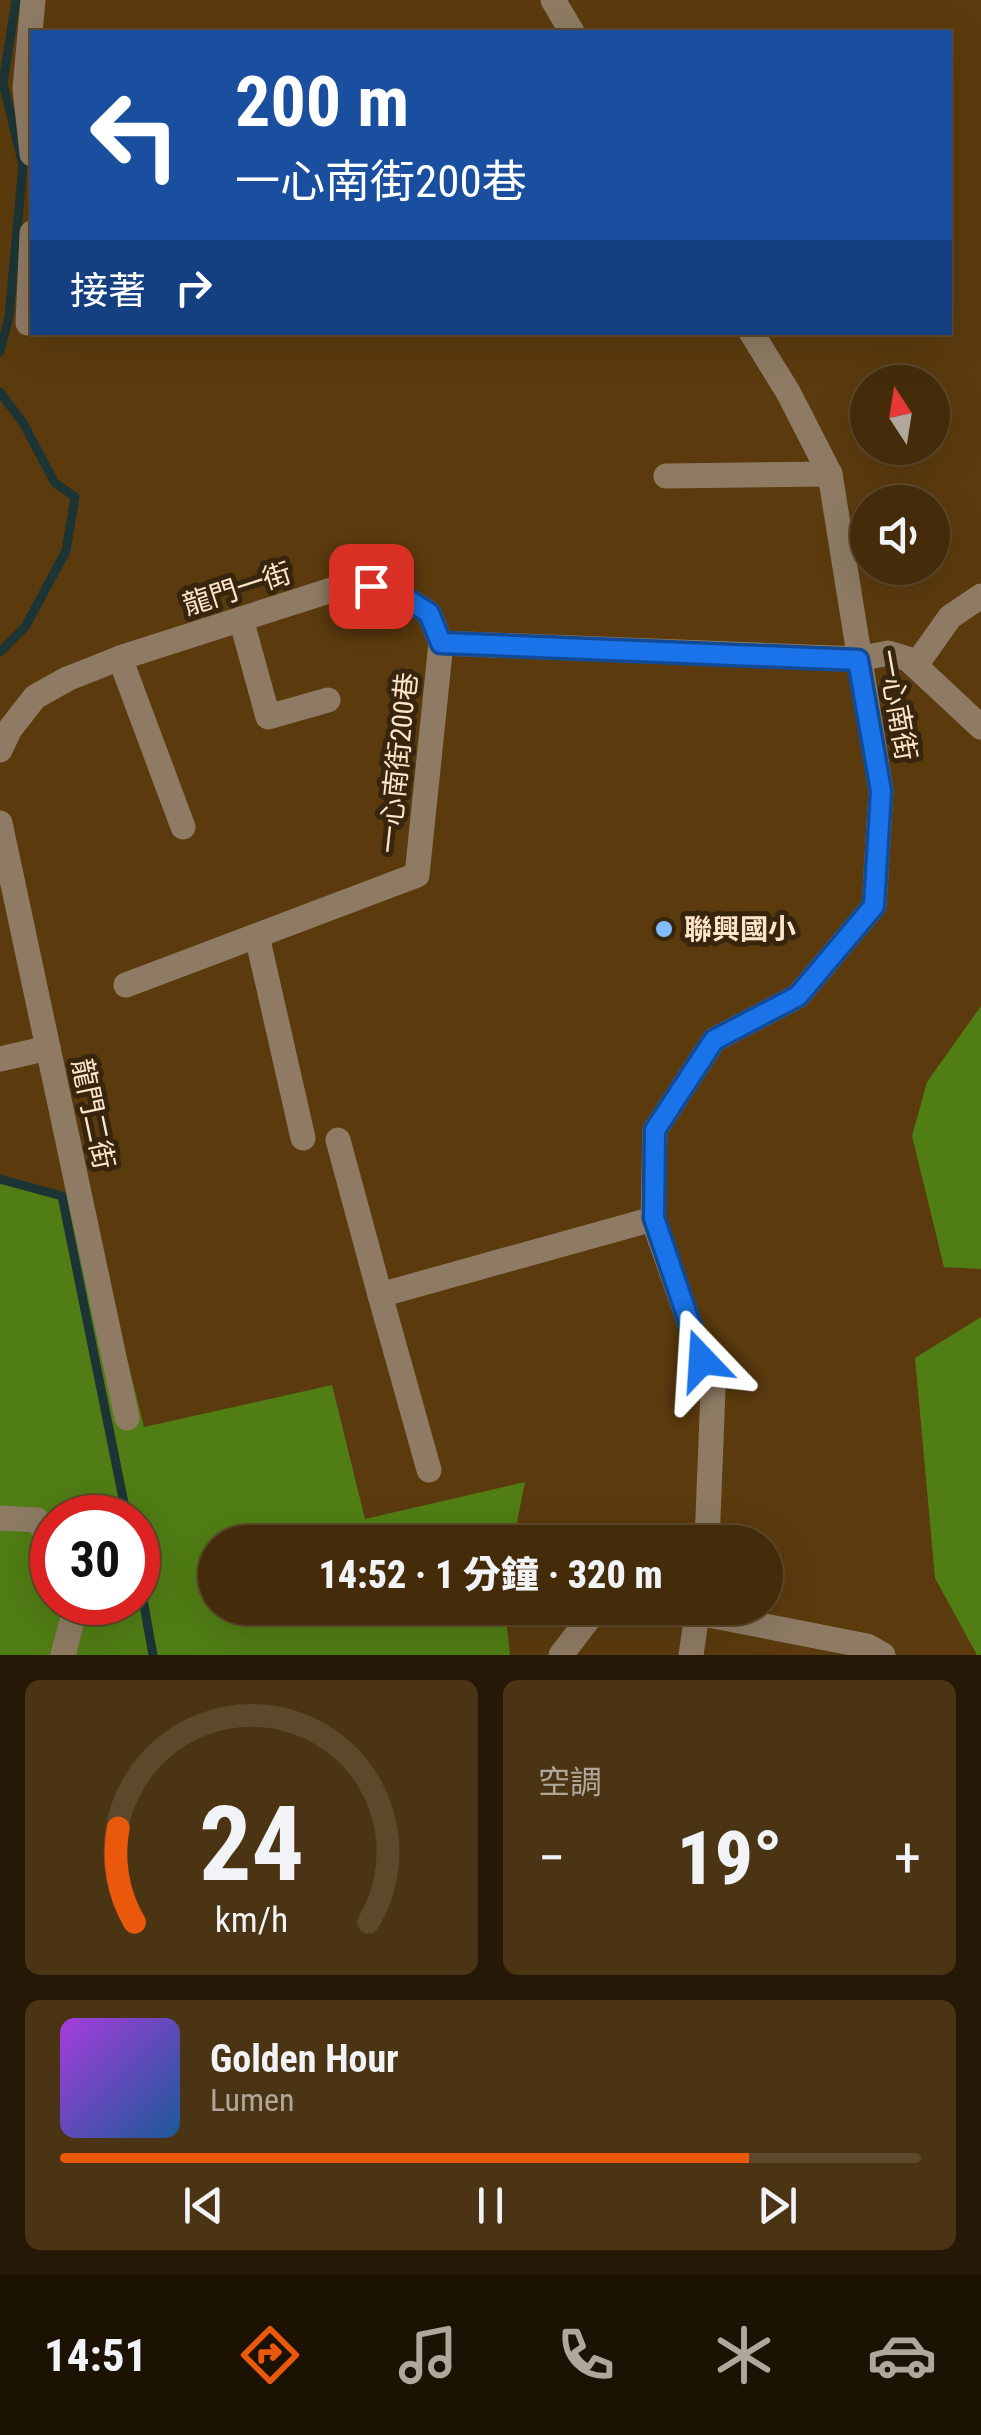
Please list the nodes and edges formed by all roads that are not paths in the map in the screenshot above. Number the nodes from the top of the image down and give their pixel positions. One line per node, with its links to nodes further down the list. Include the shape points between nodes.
1 (33, 0): 3 (street)
2 (554, 0): 4 (street)
3 (30, 30)
4 (565, 30)
5 (30, 33): 6 (street)
6 (30, 135)
7 (30, 278): 8 (street)
8 (28, 323)
9 (753, 335): 10 (street, 一心南街)
10 (830, 474): 11 (street); 16 (street, 一心南街)
11 (666, 476)
12 (981, 596): 17 (street, via 950,617)
13 (241, 619): 14 (street, 龍門一街, via 341,587 371,586 391,589 429,613); 15 (street, 龍門一街); 18 (street, via 268,717)
14 (441, 643): 16 (street, 一心南街200巷); 23 (street, 一心南街200巷, via 417,875)
15 (120, 658): 20 (street, 龍門一街, via 35,698); 22 (street)
16 (858, 660): 17 (street, 一心南街200巷, via 888,653); 29 (street, 一心南街, via 881,791 874,906 798,996 714,1040 655,1130)
17 (916, 665): 19 (street)
18 (328, 700)
19 (981, 727)
20 (0, 750)
21 (0, 823): 25 (street, 龍門二街)
22 (183, 827)
23 (257, 936): 24 (street, 一心南街200巷); 27 (street)
24 (126, 985)
25 (48, 1048): 26 (street); 31 (street, 龍門二街)
26 (0, 1058)
27 (304, 1138)
28 (338, 1140): 30 (street)
29 (654, 1218): 30 (street); 35 (street, 一心南街, via 713,1390)
30 (380, 1295): 32 (street)
31 (127, 1418)
32 (430, 1470)
33 (0, 1518): 34 (street)
34 (30, 1520)
35 (708, 1525)
36 (71, 1625): 41 (street)
37 (584, 1625): 42 (street)
38 (695, 1625): 43 (street)
39 (760, 1625): 40 (street)
40 (872, 1652)
41 (64, 1655)
42 (561, 1655)
43 (690, 1655)

